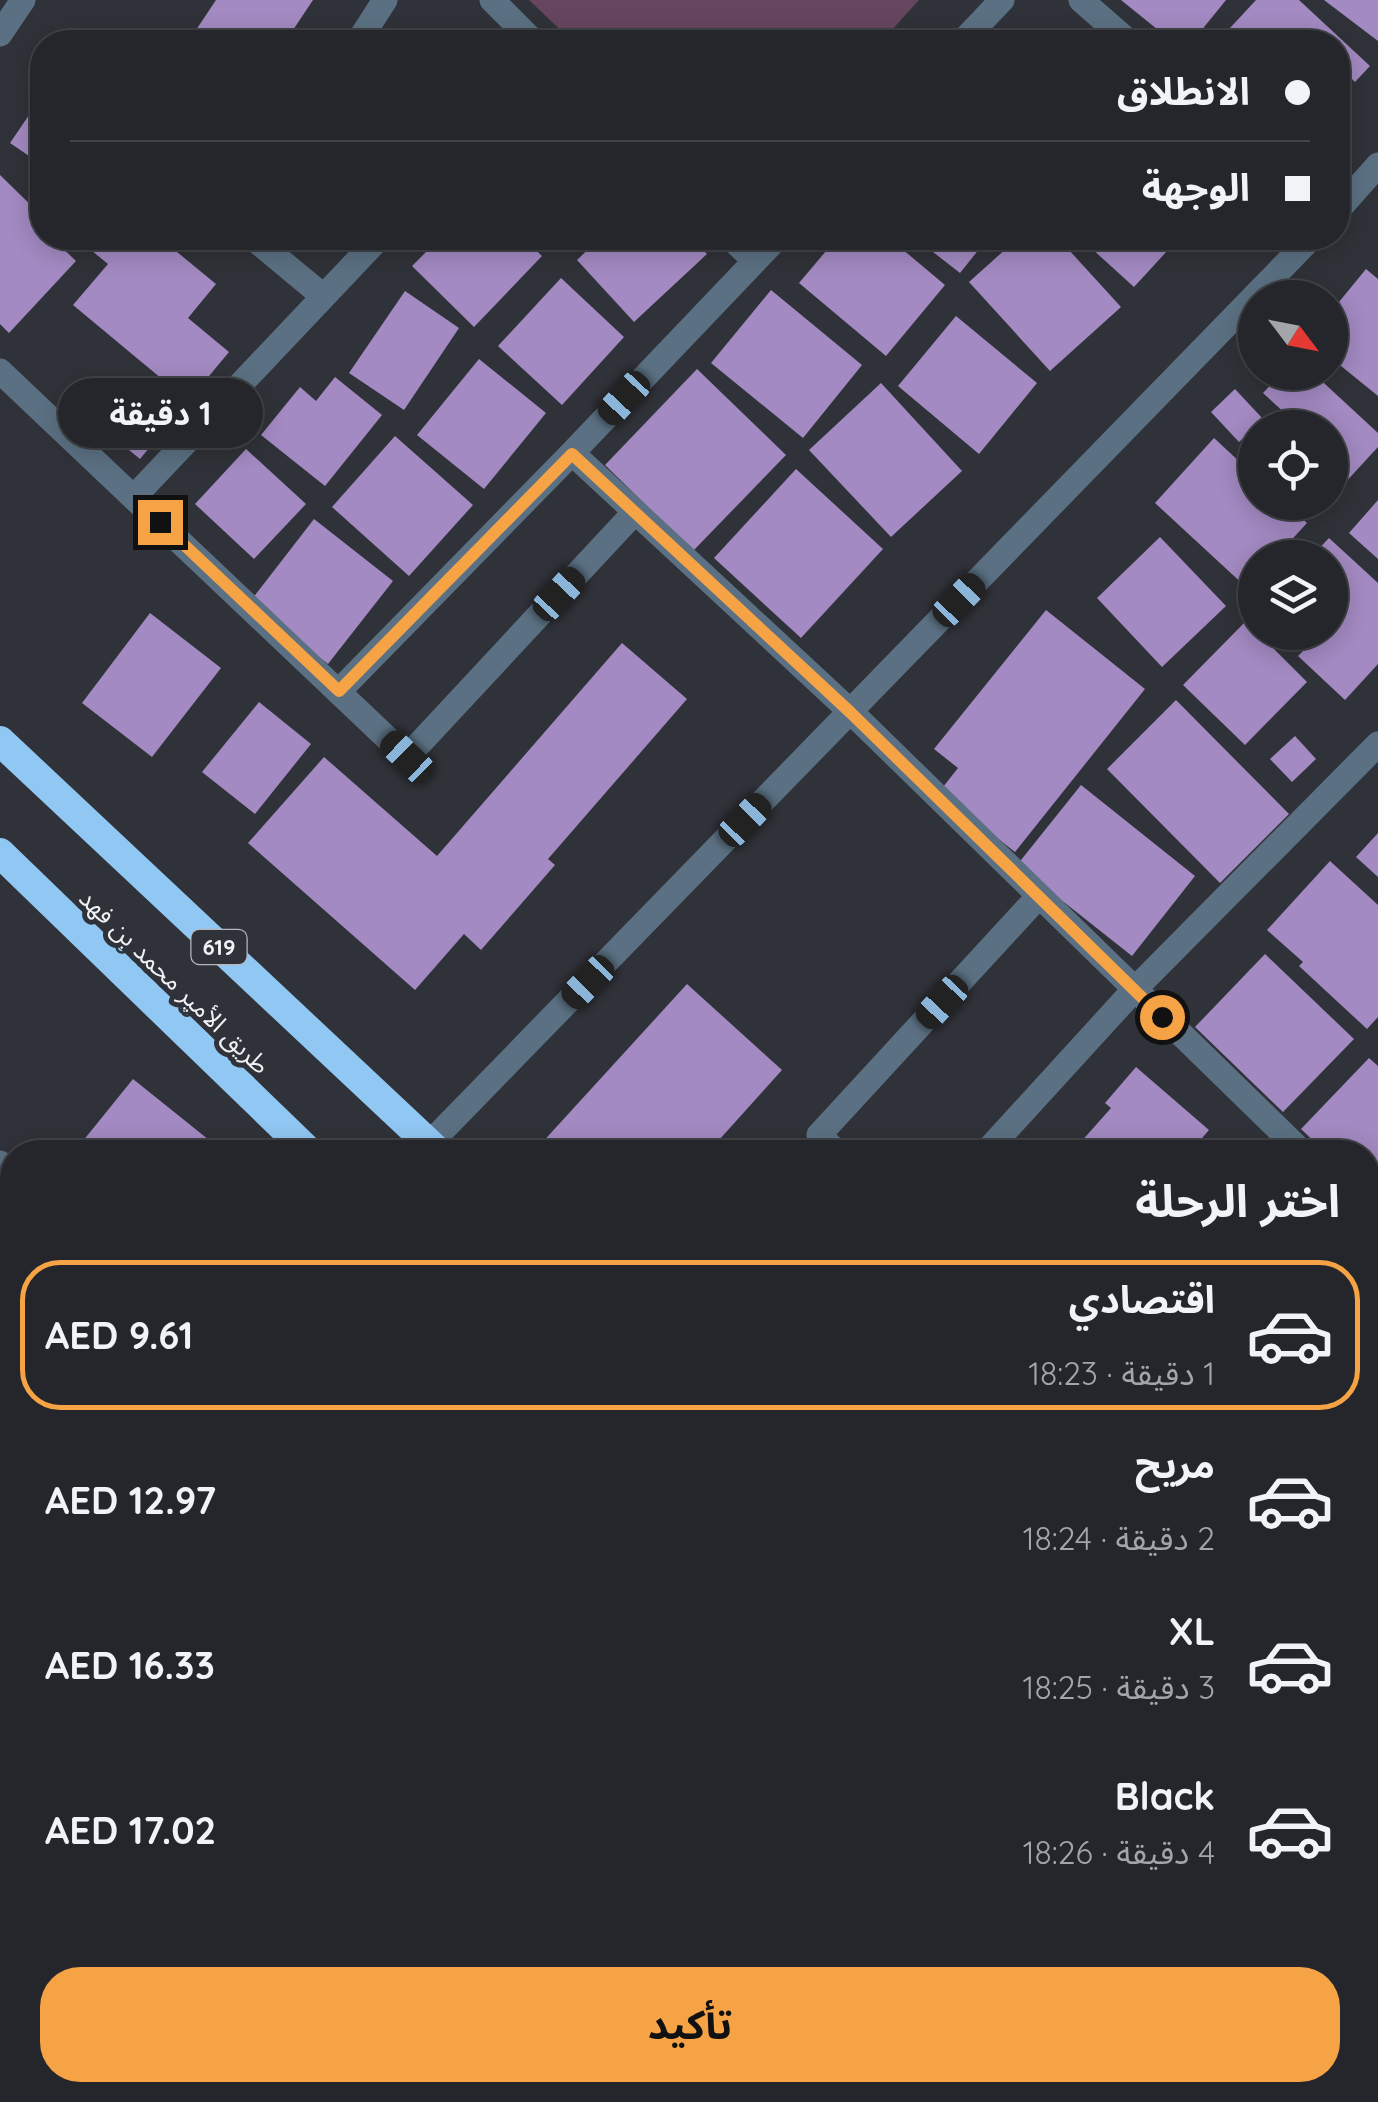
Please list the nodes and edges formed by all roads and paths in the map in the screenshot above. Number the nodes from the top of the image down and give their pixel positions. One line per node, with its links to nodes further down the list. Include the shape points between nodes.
1 (23, 0): 10 (street)
2 (385, 0): 6 (street)
3 (492, 0): 7 (street)
4 (1002, 0): 8 (street)
5 (1081, 0): 9 (street)
6 (366, 30)
7 (522, 30)
8 (973, 30)
9 (1116, 30)
10 (0, 34)
11 (1378, 165): 12 (street)
12 (1350, 196)
13 (267, 250): 19 (street)
14 (367, 250): 19 (street)
15 (744, 250): 18 (street)
16 (766, 250): 18 (street)
17 (1299, 250): 25 (street)
18 (755, 261): 21 (street)
19 (323, 296): 22 (street)
20 (0, 371): 22 (street)
21 (572, 454): 23 (street); 24 (street)
22 (134, 498): 24 (street)
23 (635, 512): 24 (street, via 407,757); 25 (street)
24 (339, 691)
25 (850, 712): 29 (street); 33 (street)
26 (0, 741): 32 (highway, 619)
27 (1378, 744): 30 (street)
28 (0, 853): 31 (highway, طريق الأمير محمد بن فهد)
29 (1039, 896): 30 (street); 34 (street, via 819,1134)
30 (1134, 990): 35 (street); 36 (street)
31 (297, 1140)
32 (425, 1140)
33 (442, 1140)
34 (825, 1140)
35 (997, 1140)
36 (1290, 1140)

